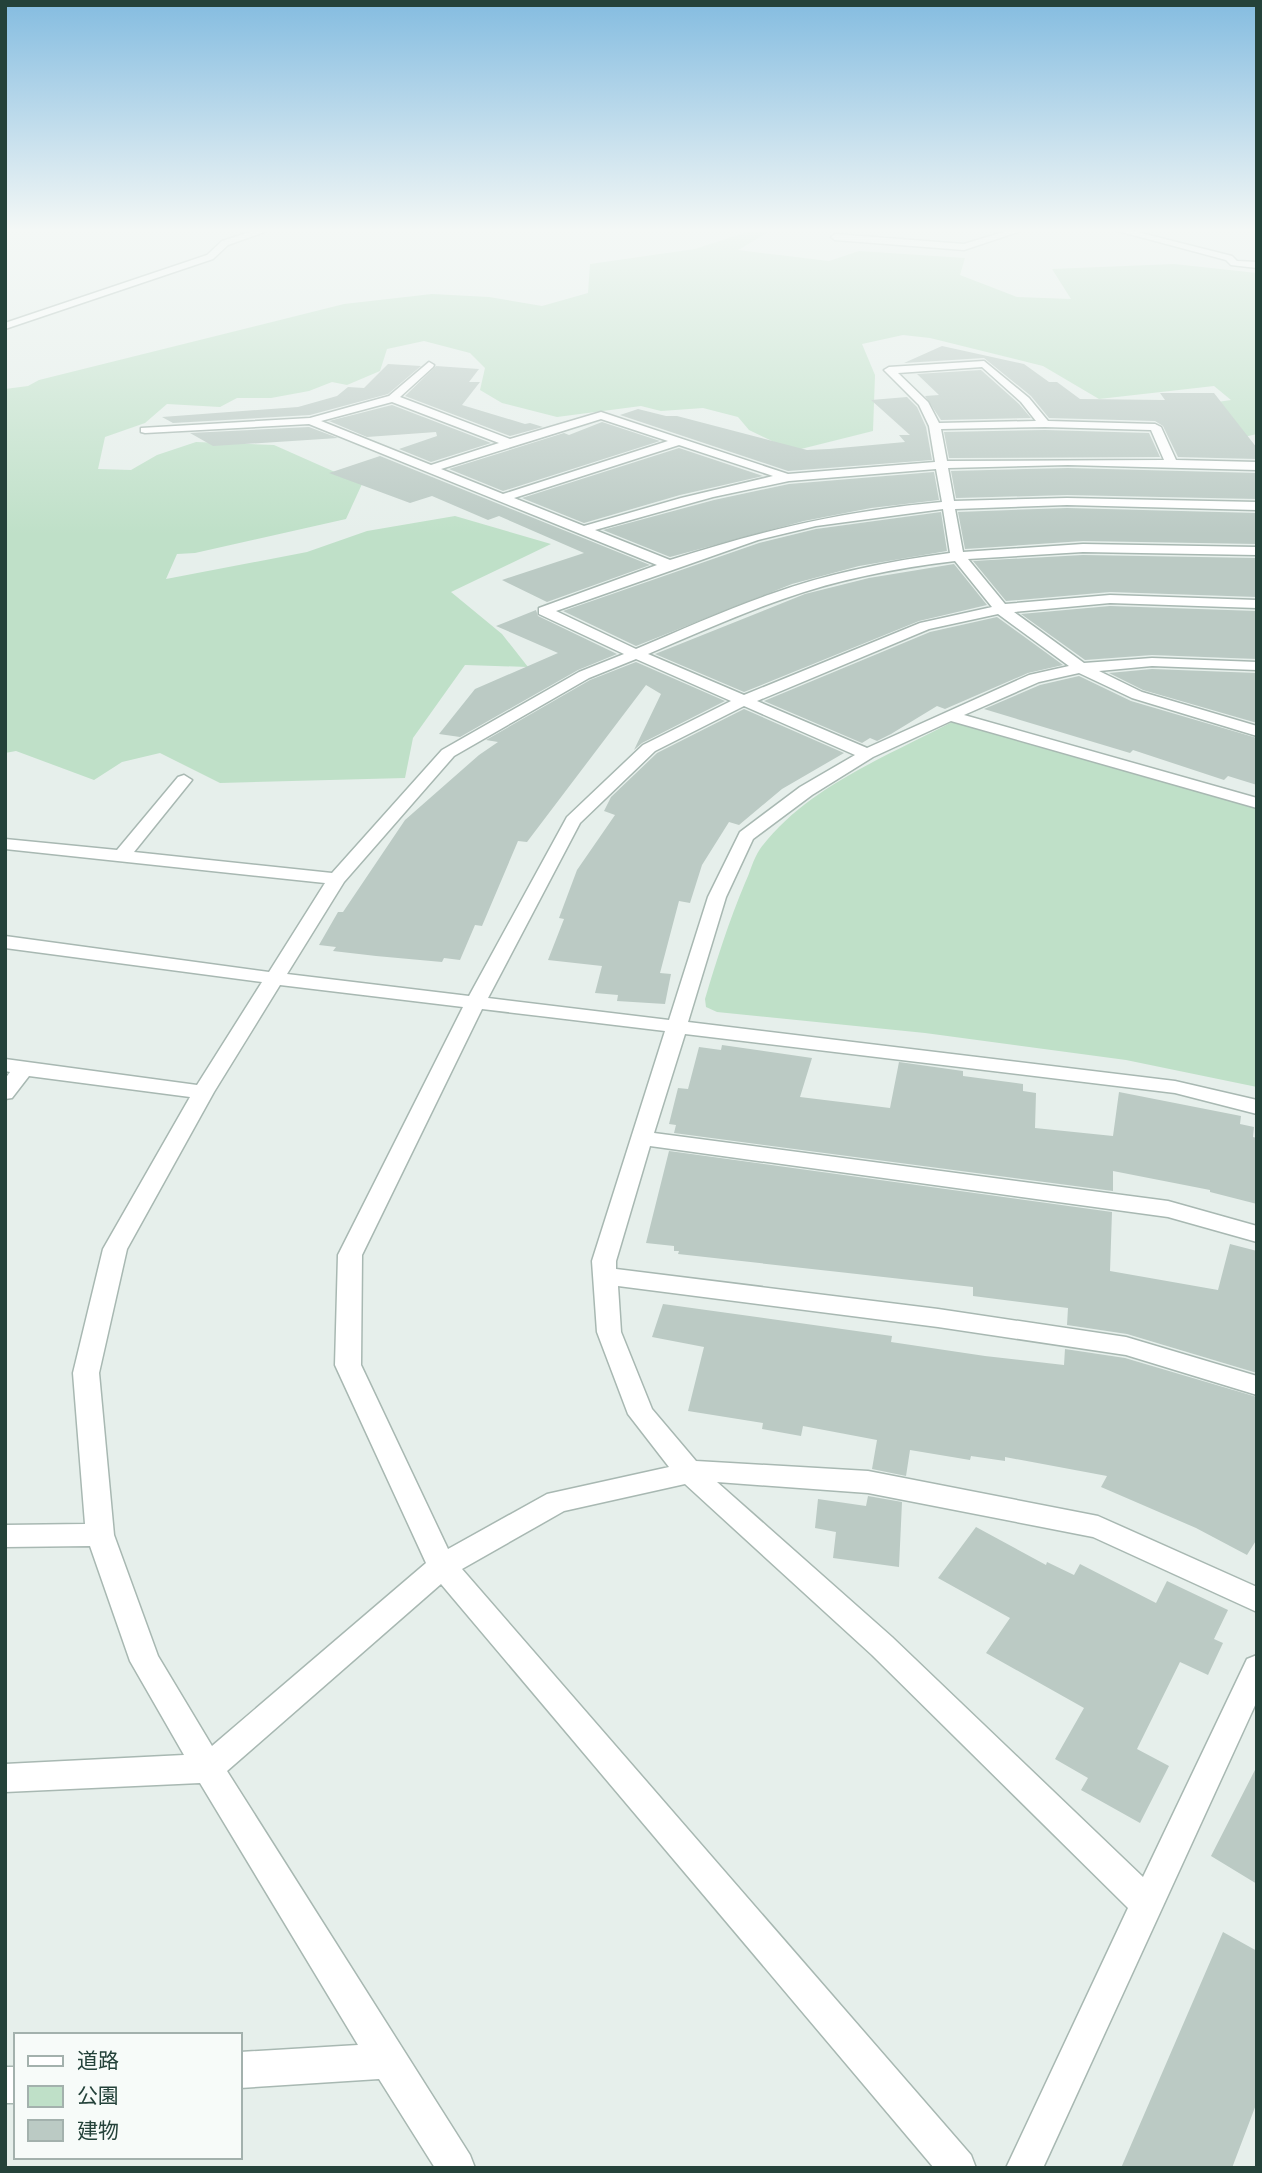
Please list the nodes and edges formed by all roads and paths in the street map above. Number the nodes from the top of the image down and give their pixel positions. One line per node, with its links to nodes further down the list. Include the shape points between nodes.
1 (429, 365): 2 (street)
2 (393, 398): 3 (street); 8 (street)
3 (310, 421): 6 (street); 12 (street)
4 (1045, 424): 5 (street); 5 (street, via 984,364 889,370 924,404); 10 (street, via 1155,427)
5 (935, 426): 9 (street)
6 (145, 430)
7 (679, 441): 8 (street, via 601,415); 13 (street); 14 (street)
8 (510, 443): 12 (street)
9 (942, 464): 10 (street); 13 (street); 15 (street)
10 (1172, 464): 11 (street)
11 (1257, 466)
12 (430, 469): 14 (street)
13 (789, 477): 17 (street)
14 (503, 498): 17 (street)
15 (949, 506): 16 (street, via 1118,502); 19 (street); 20 (street, via 855,516 755,536)
16 (1257, 506)
17 (583, 530): 20 (street)
18 (1257, 551): 19 (street, via 1078,546)
19 (957, 554): 22 (street); 23 (street, via 798,589)
20 (669, 565): 23 (street, via 544,611)
21 (1257, 604): 22 (street, via 1110,599)
22 (1001, 609): 25 (street); 26 (street, via 925,626)
23 (636, 654): 26 (street); 34 (street, via 584,675 448,753)
24 (1252, 667): 25 (street, via 1152,662)
25 (1081, 668): 27 (street, via 1034,678); 28 (street, via 1137,695)
26 (743, 701): 29 (street); 37 (street, via 649,748 573,821)
27 (949, 716): 29 (street); 31 (street)
28 (1257, 731)
29 (867, 754): 38 (street, via 747,836 718,897)
30 (184, 780): 33 (street)
31 (1257, 803)
32 (5, 844): 33 (street)
33 (122, 856): 34 (street)
34 (337, 879): 36 (street)
35 (5, 942): 36 (street)
36 (274, 978): 37 (street); 40 (street)
37 (476, 1001): 38 (street); 50 (street, via 349,1255 348,1365)
38 (675, 1026): 42 (street, via 1175,1087); 43 (street)
39 (15, 1067): 40 (street); 41 (street)
40 (203, 1092): 48 (street, via 115,1249 86,1373)
41 (5, 1093)
42 (1257, 1107)
43 (642, 1138): 44 (street, via 1168,1209); 45 (street, via 604,1261)
44 (1257, 1234)
45 (605, 1276): 46 (street, via 1126,1346); 47 (street, via 609,1332 641,1414)
46 (1257, 1386)
47 (689, 1472): 50 (street, via 557,1502); 51 (street, via 703,1469 868,1482 1098,1527); 55 (street, via 882,1646)
48 (100, 1535): 49 (street); 53 (street, via 145,1661)
49 (5, 1536)
50 (442, 1566): 53 (street); 59 (street)
51 (1257, 1600)
52 (1257, 1668): 55 (street)
53 (208, 1768): 54 (street); 56 (street)
54 (5, 1778)
55 (1147, 1903): 60 (street)
56 (388, 2061): 57 (street); 58 (street)
57 (242, 2070)
58 (457, 2168)
59 (958, 2168)
60 (1024, 2168)

